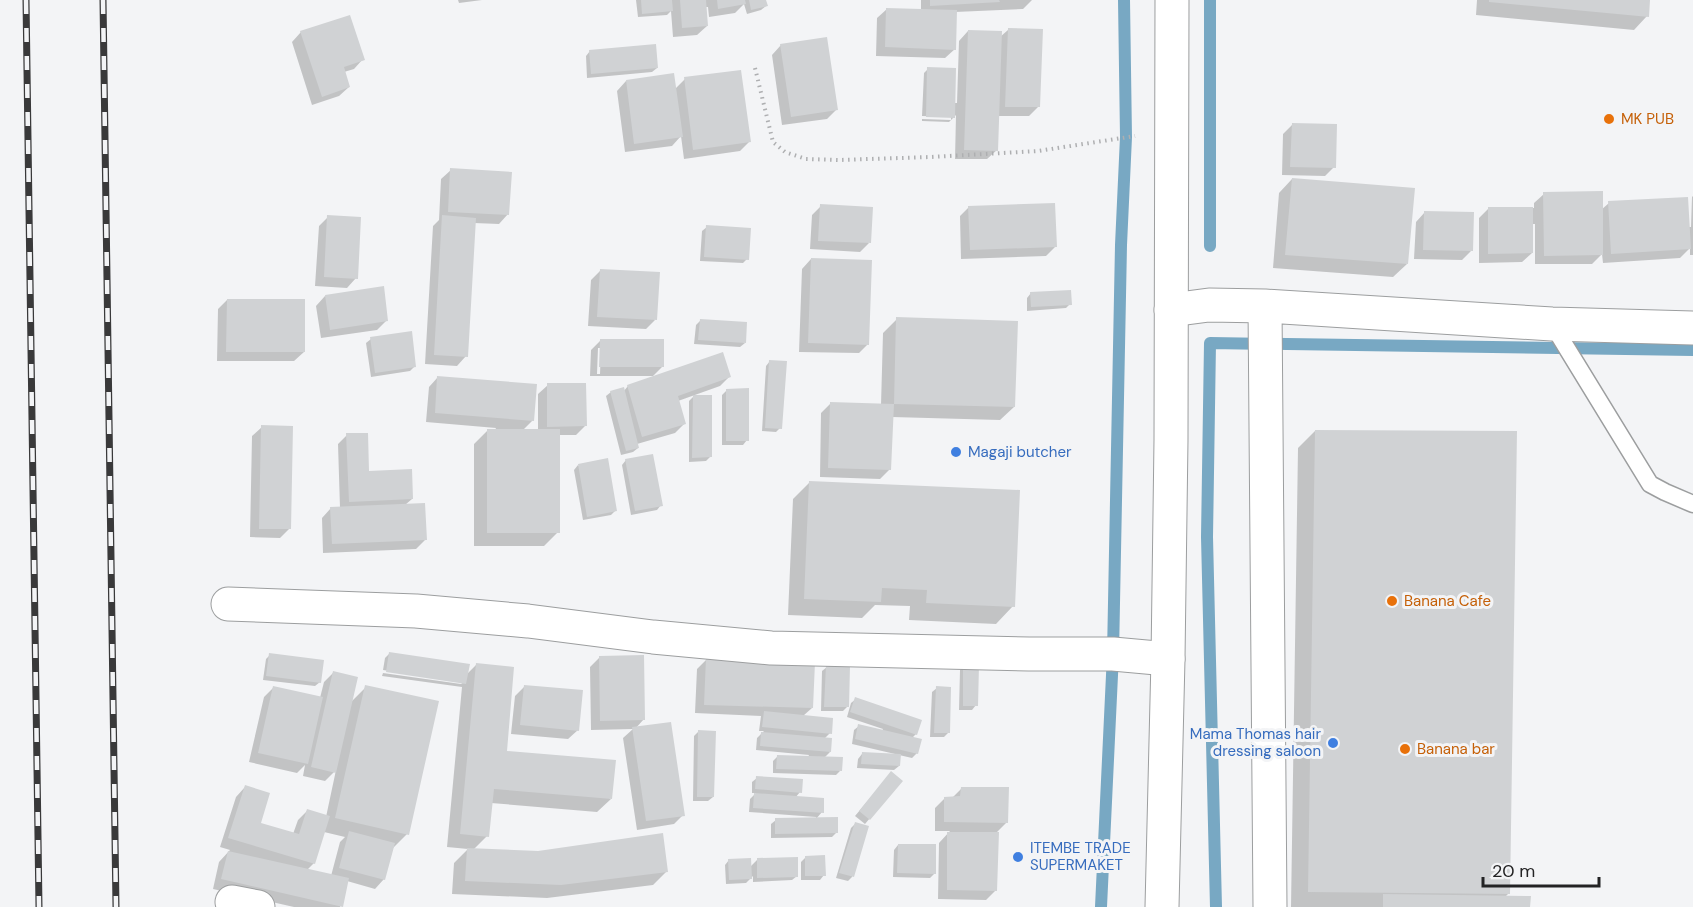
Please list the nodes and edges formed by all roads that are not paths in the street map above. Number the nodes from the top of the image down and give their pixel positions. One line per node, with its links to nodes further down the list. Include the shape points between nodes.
1 (1172, 0): 3 (street)
2 (1265, 306): 3 (street, via 1209,305); 4 (street); 10 (street)
3 (1171, 310): 8 (street)
4 (1552, 324): 5 (street); 6 (lane, via 1650,484)
5 (1693, 328)
6 (1693, 504)
7 (228, 604): 8 (street, via 416,611 771,648 1113,654)
8 (1168, 659): 9 (street)
9 (1162, 907)
10 (1270, 907)

